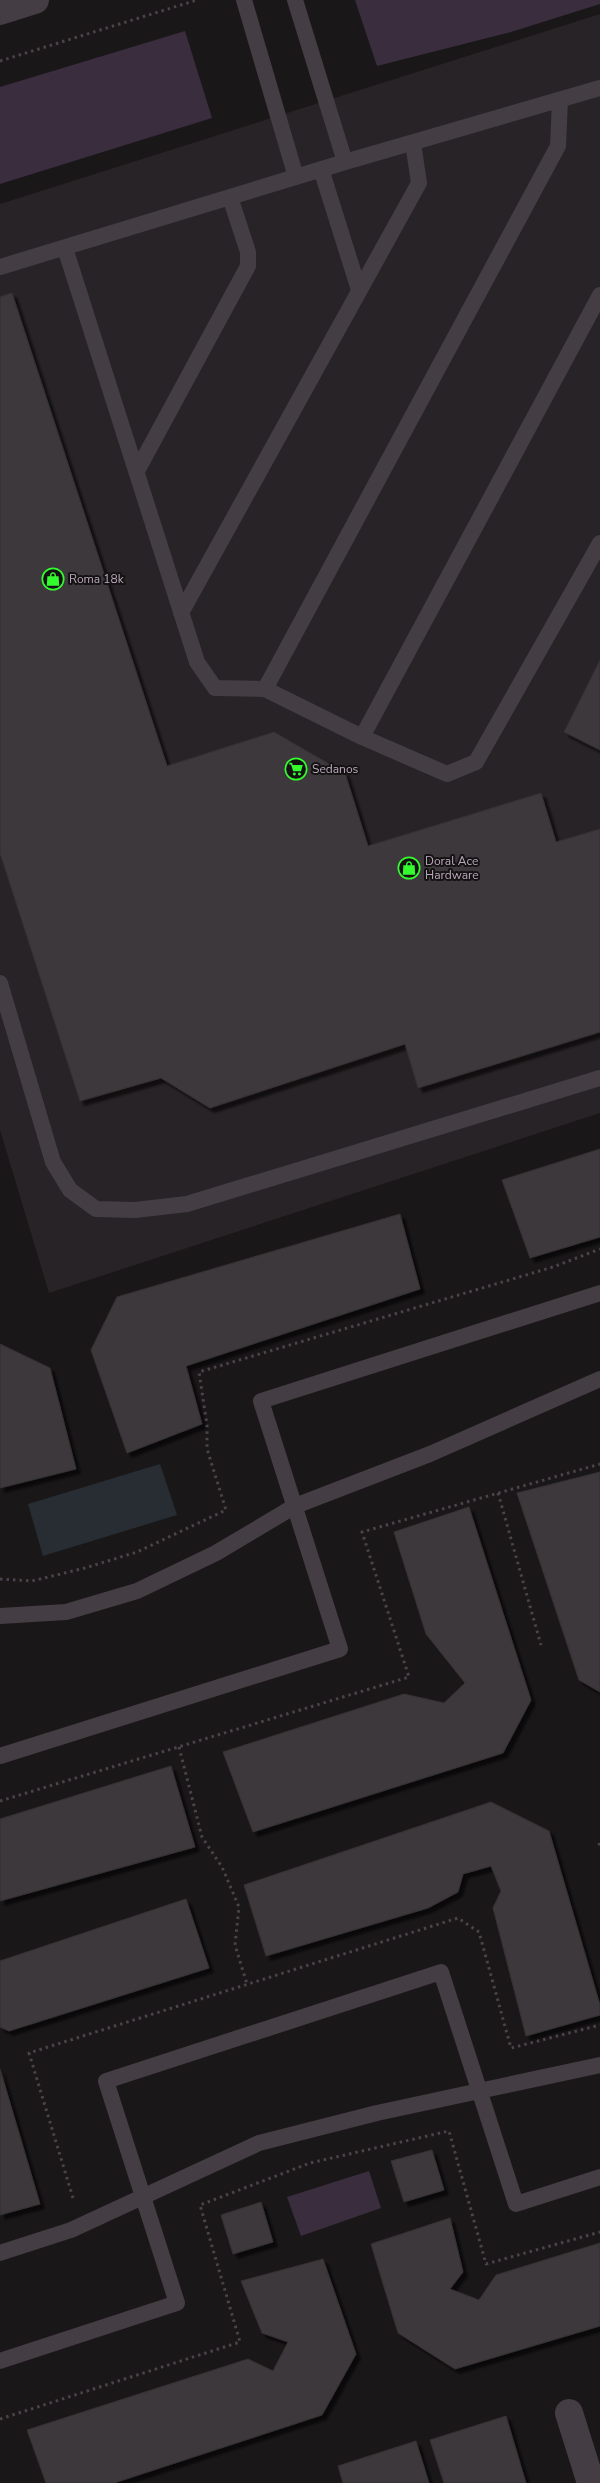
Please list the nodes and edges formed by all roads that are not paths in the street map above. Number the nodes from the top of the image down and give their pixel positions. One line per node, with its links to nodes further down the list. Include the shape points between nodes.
1 (35, 0): 4 (street)
2 (244, 0): 10 (lane)
3 (295, 0): 8 (lane)
4 (0, 11)
5 (600, 88): 6 (lane)
6 (560, 100): 7 (lane); 19 (lane, via 558,146)
7 (413, 143): 8 (lane); 14 (lane, via 419,183)
8 (345, 162): 9 (lane)
9 (321, 169): 10 (lane); 14 (lane)
10 (296, 177): 11 (lane)
11 (230, 197): 12 (lane); 16 (lane, via 248,252 248,266)
12 (64, 248): 13 (lane); 16 (lane)
13 (0, 267)
14 (359, 290): 18 (lane)
15 (600, 295): 20 (lane)
16 (137, 471): 18 (lane)
17 (600, 543): 20 (lane, via 476,762 447,774)
18 (181, 613): 19 (lane, via 197,662 215,688)
19 (265, 689): 20 (lane)
20 (362, 737)
21 (0, 983): 22 (lane, via 53,1162 70,1190 96,1208 135,1210 187,1204)
22 (600, 1078)
23 (600, 1293): 25 (lane, via 261,1400)
24 (600, 1379): 25 (lane, via 430,1454)
25 (294, 1506): 26 (lane, via 216,1553 137,1591 66,1612); 27 (lane, via 340,1649)
26 (0, 1616)
27 (0, 1756)
28 (600, 2065): 29 (lane)
29 (480, 2092): 30 (lane, via 516,2204); 31 (lane, via 259,2142); 31 (lane, via 442,1972 106,2081)
30 (600, 2177)
31 (142, 2195): 32 (lane, via 71,2230); 33 (lane, via 177,2303)
32 (0, 2253)
33 (0, 2360)
34 (569, 2413): 35 (street)
35 (592, 2483)

